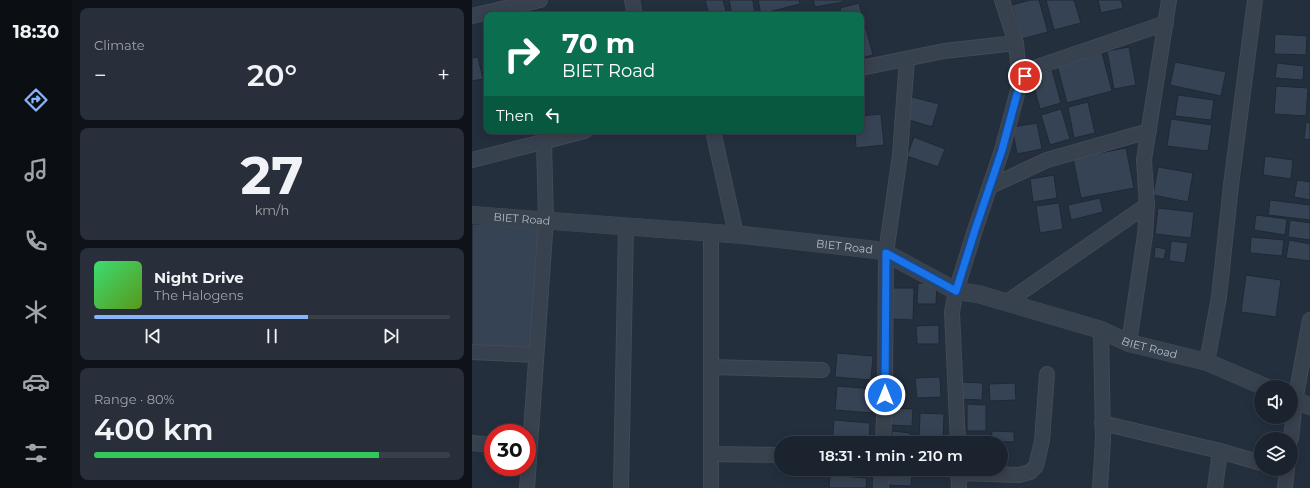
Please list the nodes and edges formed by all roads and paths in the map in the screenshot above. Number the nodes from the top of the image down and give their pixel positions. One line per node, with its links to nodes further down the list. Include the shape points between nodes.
1 (540, 0): 6 (street)
2 (632, 0): 7 (street)
3 (1002, 0): 11 (street)
4 (1169, 0): 10 (street)
5 (1255, 0): 35 (street, via 1219,297)
6 (489, 12)
7 (634, 12)
8 (484, 13): 9 (street)
9 (472, 16)
10 (1166, 23): 14 (street, via 1031,69); 15 (street)
11 (1016, 43): 12 (street, via 944,51); 14 (street)
12 (907, 59): 13 (street); 27 (street, via 900,155)
13 (864, 67)
14 (1020, 83): 20 (street)
15 (1149, 131): 20 (street, via 1047,160); 21 (street, via 1144,160)
16 (574, 134): 18 (street)
17 (714, 134): 26 (street)
18 (544, 142): 19 (street); 23 (street)
19 (472, 160)
20 (991, 186): 28 (street)
21 (1147, 205): 29 (street); 32 (street)
22 (472, 215): 23 (street, BIET Road)
23 (546, 220): 24 (street, BIET Road); 34 (street)
24 (626, 226): 25 (street, BIET Road); 57 (street)
25 (711, 232): 26 (street, BIET Road); 36 (street)
26 (736, 234): 27 (street, BIET Road)
27 (886, 253): 28 (street, BIET Road); 43 (street)
28 (956, 291): 29 (street, BIET Road); 44 (street, via 952,312)
29 (1007, 302): 31 (street, BIET Road)
30 (1310, 320): 40 (street)
31 (1101, 330): 32 (street, BIET Road); 41 (street)
32 (1129, 343): 35 (street, BIET Road)
33 (472, 352): 34 (street)
34 (536, 355): 42 (street)
35 (1207, 362): 39 (street, BIET Road)
36 (711, 367): 37 (street); 48 (street)
37 (822, 370)
38 (1047, 374): 51 (street, via 1042,441 1036,466 1030,472)
39 (1254, 382)
40 (1298, 402)
41 (1102, 422): 47 (street); 61 (street)
42 (530, 424)
43 (883, 436)
44 (958, 436)
45 (472, 443): 46 (street)
46 (484, 444)
47 (1220, 451): 50 (street); 62 (street)
48 (711, 454): 49 (street); 58 (street)
49 (774, 455)
50 (1254, 461)
51 (1008, 473)
52 (527, 476): 56 (street)
53 (882, 476): 59 (street)
54 (958, 476): 60 (street)
55 (1285, 476): 63 (street)
56 (527, 488)
57 (621, 488)
58 (711, 488)
59 (881, 488)
60 (959, 488)
61 (1100, 488)
62 (1215, 488)
63 (1286, 488)

